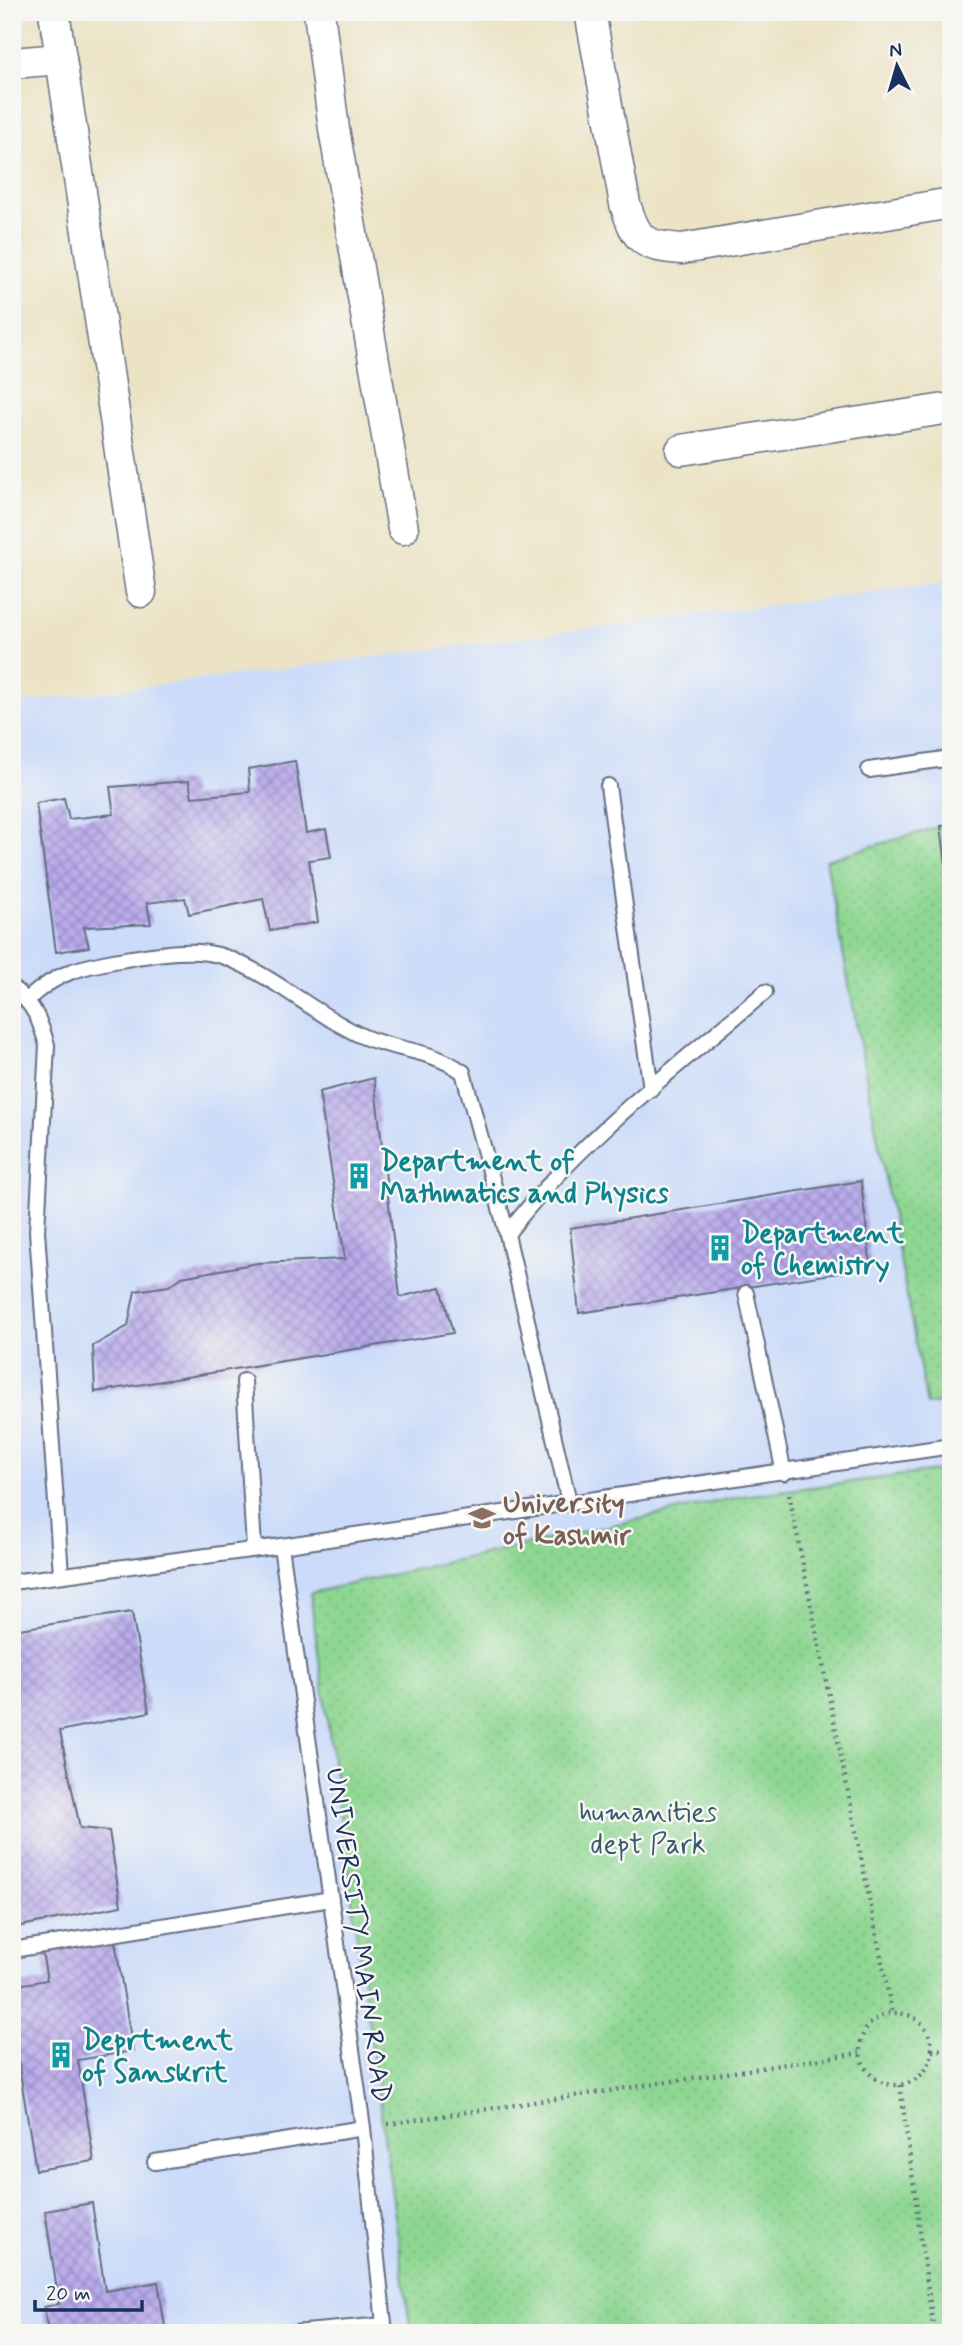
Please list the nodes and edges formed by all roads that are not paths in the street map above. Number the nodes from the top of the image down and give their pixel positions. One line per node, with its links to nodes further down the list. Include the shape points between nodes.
1 (54, 12): 4 (street)
2 (318, 12): 9 (street)
3 (590, 12): 6 (street, via 625,204 634,233 651,247 682,249)
4 (61, 60): 5 (street); 10 (street)
5 (12, 63)
6 (951, 203)
7 (951, 408): 8 (street)
8 (681, 450)
9 (402, 529)
10 (141, 592)
11 (951, 758): 12 (lane)
12 (869, 770)
13 (608, 786): 17 (lane)
14 (12, 988): 16 (lane)
15 (765, 992): 17 (lane)
16 (28, 999): 18 (lane, via 48,981 77,968 167,952 223,956 365,1037 443,1058 463,1072); 26 (lane, via 47,1045 37,1231)
17 (651, 1090): 18 (lane, via 575,1155)
18 (507, 1234): 23 (lane)
19 (746, 1293): 22 (lane)
20 (244, 1381): 25 (lane)
21 (951, 1446): 22 (lane)
22 (784, 1473): 23 (lane)
23 (569, 1502): 24 (lane)
24 (281, 1546): 25 (lane); 28 (lane, UNIVERSITY MAIN ROAD)
25 (254, 1548): 26 (lane)
26 (61, 1574): 27 (lane)
27 (12, 1582)
28 (331, 1899): 29 (lane); 30 (lane, UNIVERSITY MAIN ROAD)
29 (12, 1950)
30 (363, 2128): 31 (lane); 32 (lane, UNIVERSITY MAIN ROAD)
31 (155, 2162)
32 (385, 2329): 33 (lane)
33 (294, 2333)

